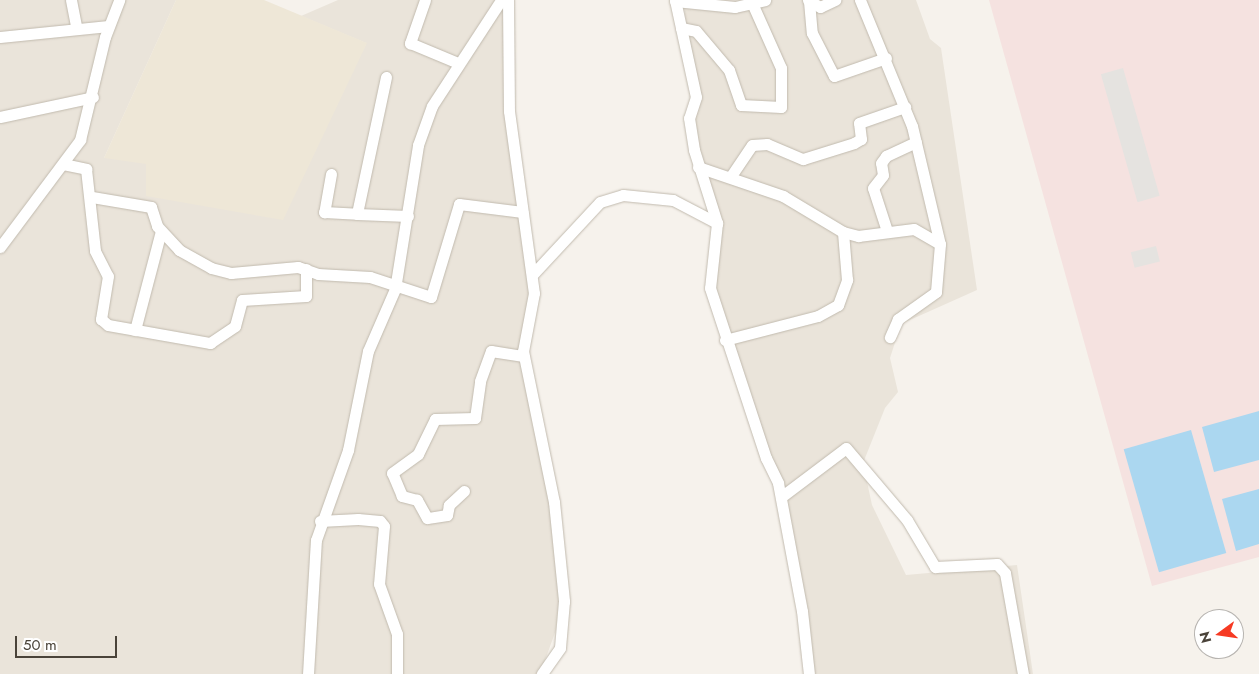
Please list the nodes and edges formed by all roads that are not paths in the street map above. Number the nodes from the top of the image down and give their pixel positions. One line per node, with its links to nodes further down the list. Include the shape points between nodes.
1 (71, 0): 12 (street)
2 (119, 0): 13 (street)
3 (426, 0): 17 (street, via 410,43)
4 (501, 0): 17 (street)
5 (508, 0): 28 (street, via 509,111)
6 (675, 0): 11 (street, via 725,6); 14 (street)
7 (765, 0): 11 (street)
8 (808, 0): 9 (street, via 820,7); 16 (street, via 812,33 835,77)
9 (835, 0)
10 (860, 0): 16 (street)
11 (752, 3): 14 (street, via 781,68 782,107 741,105 729,70 696,31)
12 (76, 26): 13 (street); 15 (street, via 34,36)
13 (108, 26): 19 (street)
14 (681, 28): 24 (street, via 696,97 689,118)
15 (0, 37)
16 (886, 58): 20 (street)
17 (458, 63): 30 (street, via 432,106 418,144)
18 (386, 77): 29 (street)
19 (93, 97): 21 (street); 23 (street, via 80,140)
20 (905, 107): 22 (street); 26 (street, via 859,123 861,139 854,143 803,159 767,144 752,145)
21 (0, 117)
22 (916, 142): 33 (street, via 886,156 883,175 873,188); 35 (street)
23 (63, 164): 27 (street, via 86,169); 36 (street)
24 (698, 167): 26 (street); 31 (street)
25 (331, 174): 29 (street, via 324,212)
26 (731, 176): 34 (street, via 783,196)
27 (92, 197): 32 (street, via 149,206); 40 (street, via 95,251 108,276 101,319 108,326)
28 (522, 212): 38 (street); 39 (street, via 459,204 433,296)
29 (357, 214): 30 (street)
30 (408, 216): 39 (street)
31 (717, 223): 38 (street, via 674,200 622,195 600,202); 42 (street, via 710,288)
32 (161, 231): 37 (street, via 178,250 211,268 231,273); 40 (street)
33 (887, 231): 34 (street, via 858,236); 35 (street, via 914,229)
34 (842, 232): 42 (street, via 847,280 838,305 818,316)
35 (940, 244): 41 (street, via 936,292 898,319)
36 (0, 247)
37 (306, 269): 39 (street, via 370,277); 40 (street, via 306,296 242,300 230,334 210,343)
38 (533, 274): 43 (street, via 534,293)
39 (394, 289): 46 (street, via 368,351 348,450)
40 (135, 330)
41 (890, 337)
42 (725, 340): 45 (street)
43 (524, 356): 44 (street, via 491,351 480,381 476,418 435,419 418,454 392,473 402,496 417,500 427,518 447,514 449,505); 49 (street, via 554,502 564,601 560,648)
44 (464, 491)
45 (781, 497): 50 (street); 51 (street, via 846,448 907,520 935,567 997,564 1005,573)
46 (320, 521): 47 (street, via 311,569); 48 (street, via 358,519 380,521 384,526 379,584 397,634)
47 (308, 674)
48 (397, 674)
49 (542, 674)
50 (809, 674)
51 (1023, 674)

